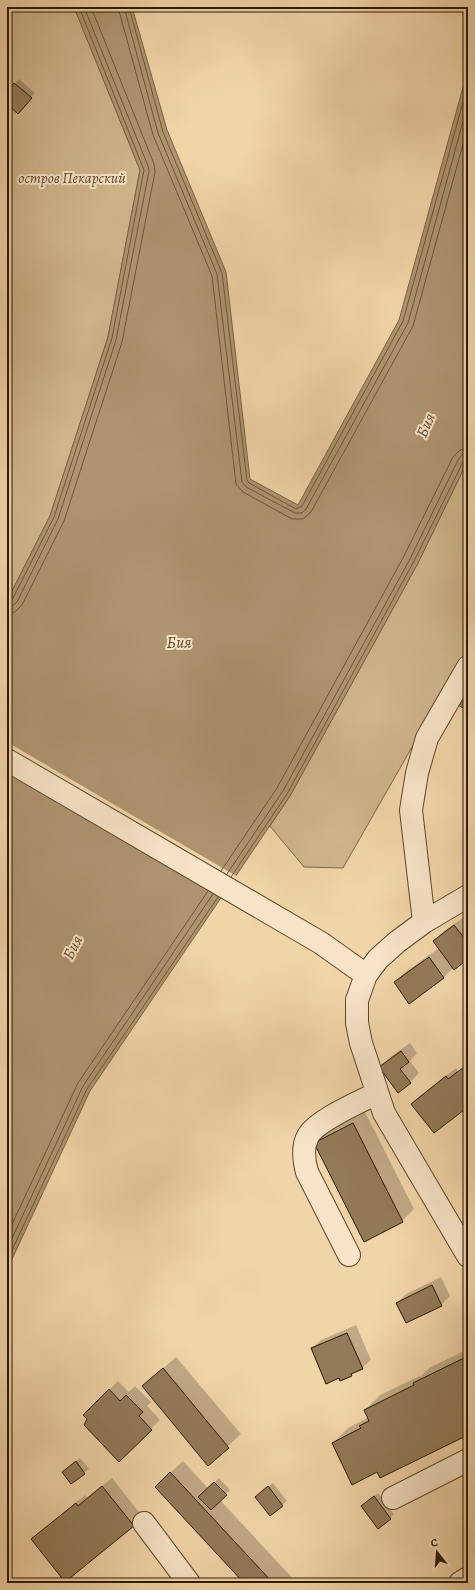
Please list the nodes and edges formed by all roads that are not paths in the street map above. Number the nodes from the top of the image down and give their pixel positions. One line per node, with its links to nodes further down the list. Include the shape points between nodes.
1 (468, 667): 4 (street, via 427,738 417,773 412,810)
2 (7, 760): 5 (street, via 322,943)
3 (468, 896): 4 (street)
4 (424, 922): 5 (street, via 378,959)
5 (366, 975): 6 (street, via 357,1000 357,1023)
6 (377, 1093): 7 (street, via 316,1128 308,1135 305,1144 304,1160 307,1172); 8 (street, via 384,1114)
7 (349, 1255)
8 (468, 1256)
9 (468, 1460): 10 (street)
10 (393, 1498)
11 (144, 1523): 13 (street)
12 (468, 1578): 14 (street)
13 (189, 1583)
14 (460, 1583)

